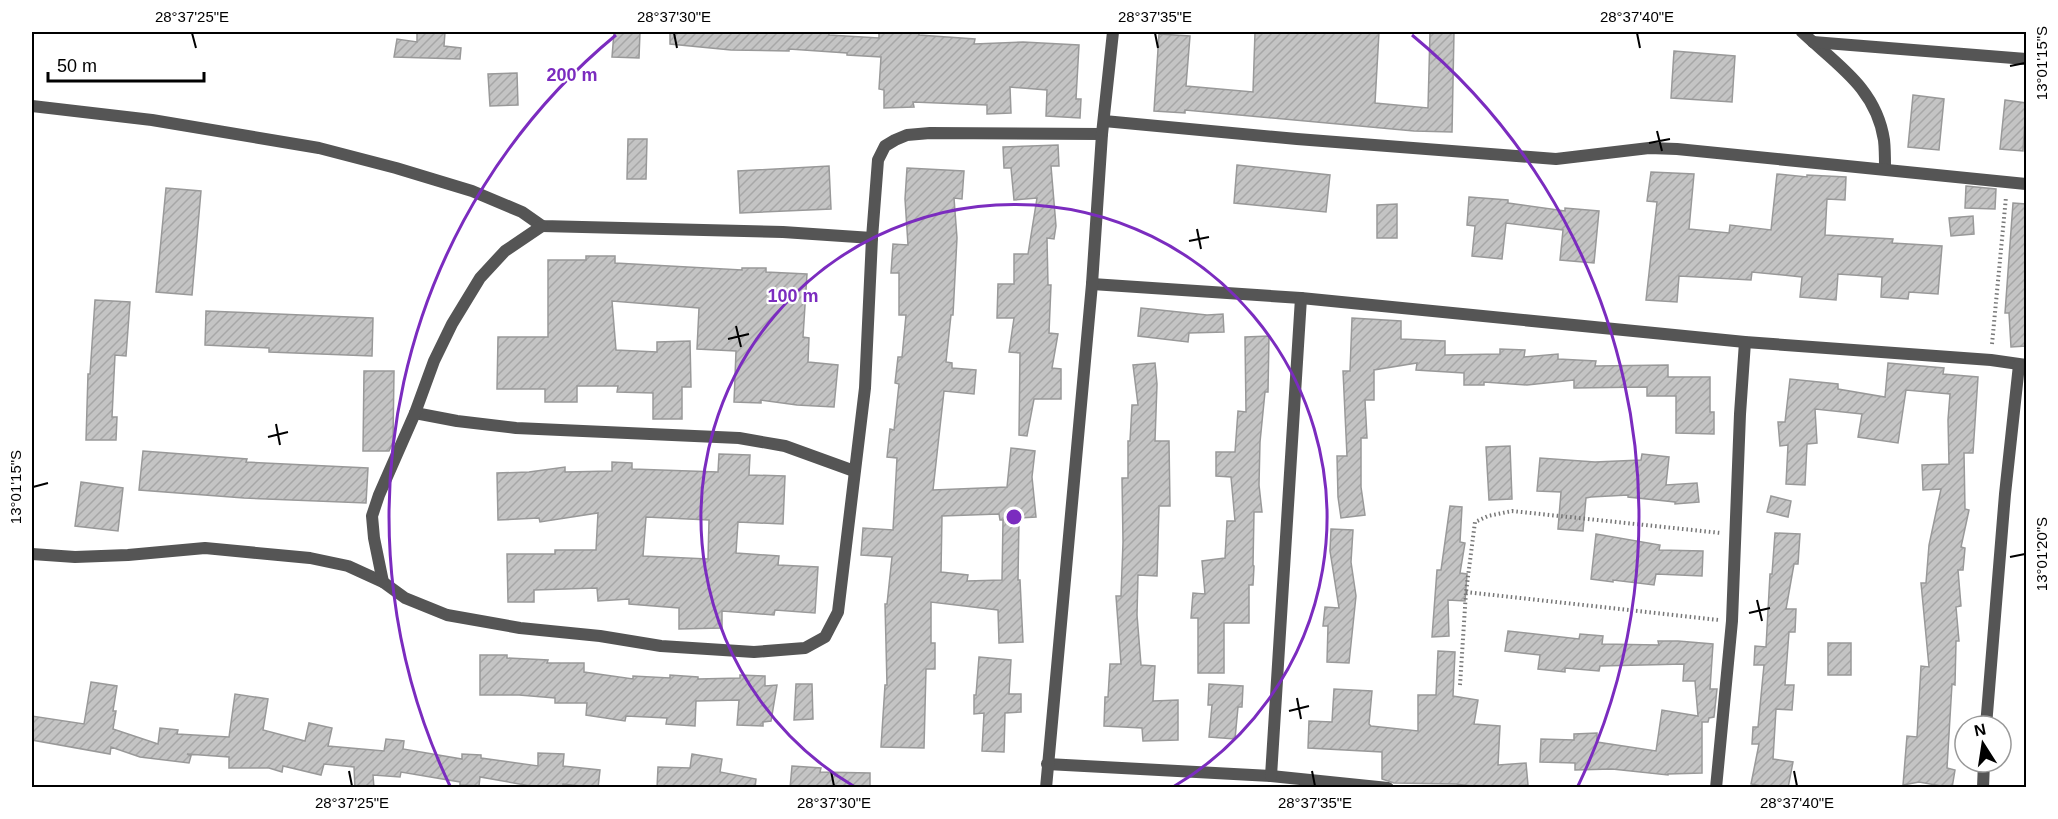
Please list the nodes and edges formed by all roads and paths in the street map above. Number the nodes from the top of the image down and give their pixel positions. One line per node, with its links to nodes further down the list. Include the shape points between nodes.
1 (1113, 32): 6 (street)
2 (1802, 32): 3 (street)
3 (1813, 42): 4 (street); 8 (street, via 1839,63 1870,102 1884,140)
4 (2026, 59)
5 (32, 106): 11 (street, via 152,120 320,148 472,191 522,212)
6 (1104, 121): 7 (street); 8 (street, via 1556,159 1649,148)
7 (1102, 135): 12 (street, via 930,133 895,140 885,146 878,160); 13 (street)
8 (1885, 168): 9 (street)
9 (2007, 182): 10 (street); 16 (path)
10 (2026, 184)
11 (542, 226): 12 (street); 18 (street, via 505,251 480,278 434,361)
12 (872, 238): 19 (street, via 865,388)
13 (1092, 284): 14 (street); 27 (street)
14 (1301, 297): 15 (street); 28 (street)
15 (1745, 342): 16 (street); 20 (street)
16 (1991, 360): 17 (street)
17 (2023, 365): 26 (street, via 2005,494)
18 (415, 413): 19 (street, via 516,428 739,438 785,447); 22 (street, via 372,516)
19 (854, 471): 22 (street, via 838,612 825,637 805,648 754,652 661,646 520,628 447,615 405,598)
20 (1736, 534): 23 (path, via 1512,511 1488,516 1475,522); 24 (street)
21 (32, 554): 22 (street, via 75,557 185,549 237,550 348,566)
22 (383, 582)
23 (1466, 592): 24 (path); 25 (path)
24 (1732, 621): 31 (street)
25 (1460, 685)
26 (1987, 714)
27 (1047, 764): 28 (street); 29 (street)
28 (1271, 776): 30 (street)
29 (1046, 788)
30 (1388, 788)
31 (1716, 788)

